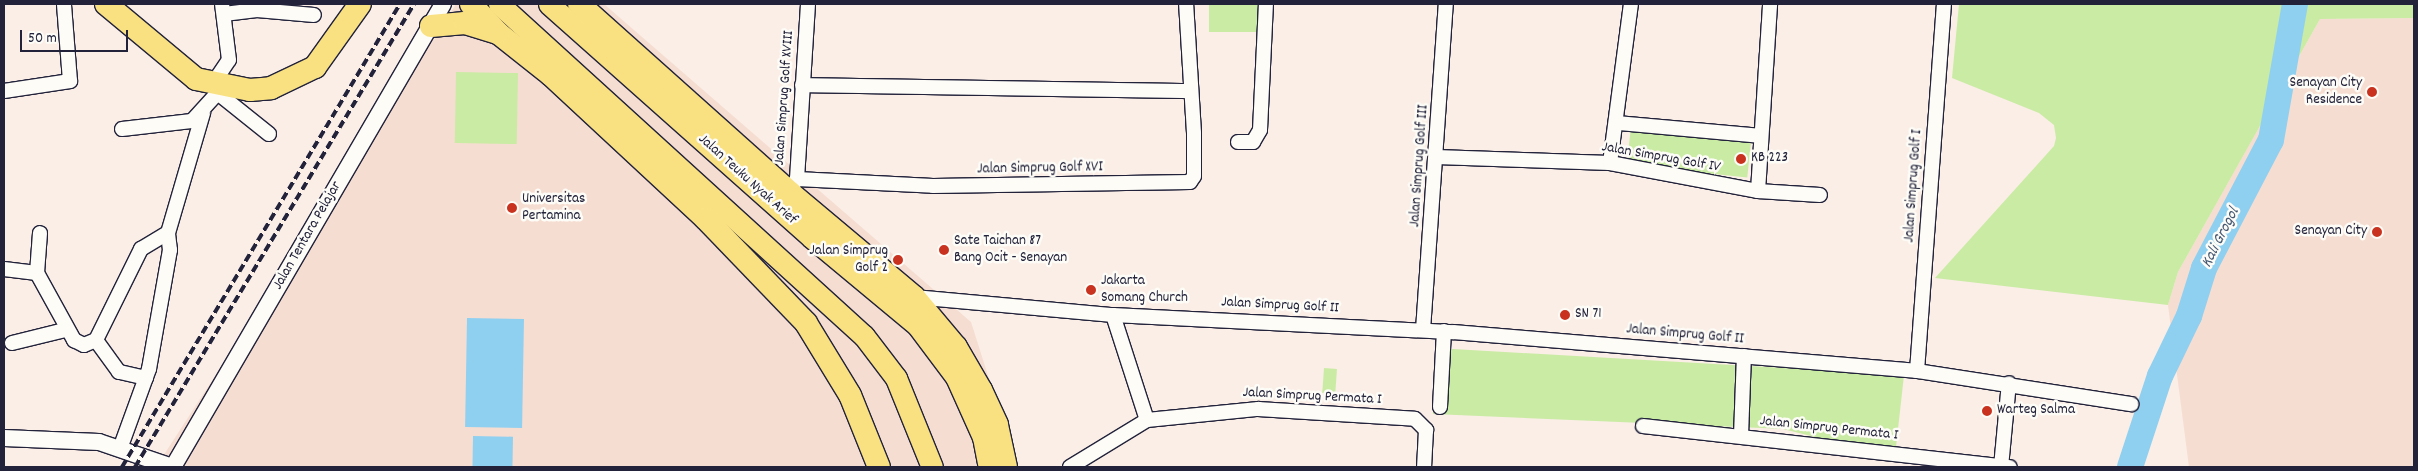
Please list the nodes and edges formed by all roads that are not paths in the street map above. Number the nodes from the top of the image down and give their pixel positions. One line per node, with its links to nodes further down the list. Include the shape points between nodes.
1 (64, 4): 22 (street, via 70,81)
2 (106, 4): 21 (highway, via 186,72)
3 (360, 4): 21 (highway, via 329,51 298,78 271,88)
4 (443, 4): 18 (street, Jalan Tentara Pelajar)
5 (472, 4): 19 (highway)
6 (499, 4): 59 (main road, via 864,336 896,378)
7 (549, 4): 60 (main road, Jalan Teuku Nyak Arief, via 811,238 917,325 956,377 983,437)
8 (579, 4): 32 (highway)
9 (808, 4): 20 (street, Jalan Simprug Golf XVIII)
10 (1186, 4): 23 (street)
11 (1266, 4): 29 (street, via 1260,130 1253,142)
12 (1446, 4): 30 (street, Jalan Simprug Golf III)
13 (1631, 4): 25 (street)
14 (1770, 4): 28 (street)
15 (1944, 4): 47 (street, Jalan Simprug Golf I)
16 (223, 9): 17 (street); 21 (street, via 229,60)
17 (314, 14)
18 (431, 26): 19 (highway, via 465,23); 57 (street, Jalan Tentara Pelajar)
19 (498, 33): 58 (highway, via 631,149 806,323 850,395)
20 (802, 85): 23 (street); 32 (street, Jalan Simprug Golf XVIII)
21 (218, 89): 24 (street); 27 (street)
22 (4, 90)
23 (1191, 91): 32 (street, Jalan Simprug Golf XVI, via 1195,171 1194,180 1186,183)
24 (203, 113): 26 (street, via 192,121); 36 (street)
25 (1618, 123): 28 (street); 31 (street)
26 (122, 129)
27 (269, 134)
28 (1760, 136): 33 (street)
29 (1238, 142)
30 (1436, 157): 31 (street, Jalan Simprug Golf IV); 42 (street, Jalan Simprug Golf III)
31 (1610, 163): 33 (street, Jalan Simprug Golf IV)
32 (793, 186): 39 (highway)
33 (1758, 191): 34 (street, Jalan Simprug Golf IV)
34 (1820, 195)
35 (40, 233): 38 (street)
36 (168, 233): 44 (street, via 142,249); 48 (street, via 170,250)
37 (4, 269): 38 (street)
38 (37, 273): 41 (street)
39 (914, 297): 40 (street, Jalan Simprug Golf II); 61 (highway, via 956,346 981,390 996,425)
40 (1113, 315): 42 (street, Jalan Simprug Golf II); 52 (street)
41 (65, 330): 44 (street, via 79,344); 45 (street)
42 (1424, 330): 43 (street, Jalan Simprug Golf II)
43 (1444, 331): 46 (street, Jalan Simprug Golf II); 51 (street)
44 (96, 340): 48 (street, via 119,372)
45 (12, 343)
46 (1744, 356): 47 (street, Jalan Simprug Golf II); 54 (street)
47 (1917, 371): 49 (street, Jalan Simprug Golf II)
48 (146, 378): 56 (street)
49 (2009, 383): 50 (street, Jalan Simprug Golf II); 64 (street)
50 (2131, 404)
51 (1440, 407)
52 (1147, 420): 62 (street, Jalan Simprug Permata I); 63 (street, Jalan Simprug Permata I, via 1258,409 1415,419 1426,430)
53 (1643, 426): 54 (street, Jalan Simprug Permata I)
54 (1740, 436): 64 (street, Jalan Simprug Permata I)
55 (4, 438): 56 (street)
56 (120, 446): 57 (street)
57 (172, 467)
58 (879, 467)
59 (932, 467)
60 (989, 467)
61 (1006, 467)
62 (1070, 467)
63 (1424, 467)
64 (2001, 467): 65 (street, Jalan Simprug Permata I)
65 (2010, 467)

